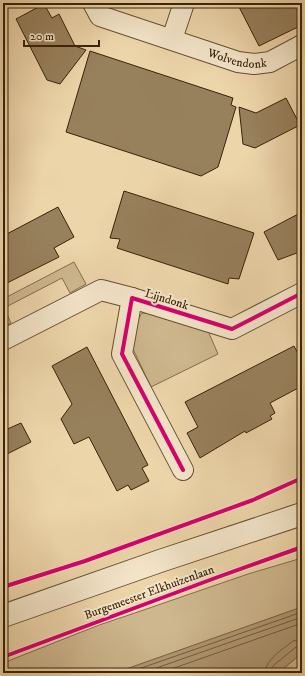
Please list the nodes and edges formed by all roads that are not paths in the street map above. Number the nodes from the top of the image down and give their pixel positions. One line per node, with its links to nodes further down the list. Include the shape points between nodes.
1 (93, 3): 3 (street, Wolvendonk, via 100,16)
2 (184, 3): 3 (street)
3 (172, 39): 4 (street, Wolvendonk, via 238,62 254,64 270,62)
4 (302, 46)
5 (302, 293): 6 (street, Lijndonk, via 232,329)
6 (132, 298): 7 (street, Lijndonk, via 101,290); 8 (street, Lijndonk, via 122,354)
7 (3, 340)
8 (183, 470)
9 (302, 514): 10 (street, Burgemeester Elkhuizenlaan)
10 (3, 616)

